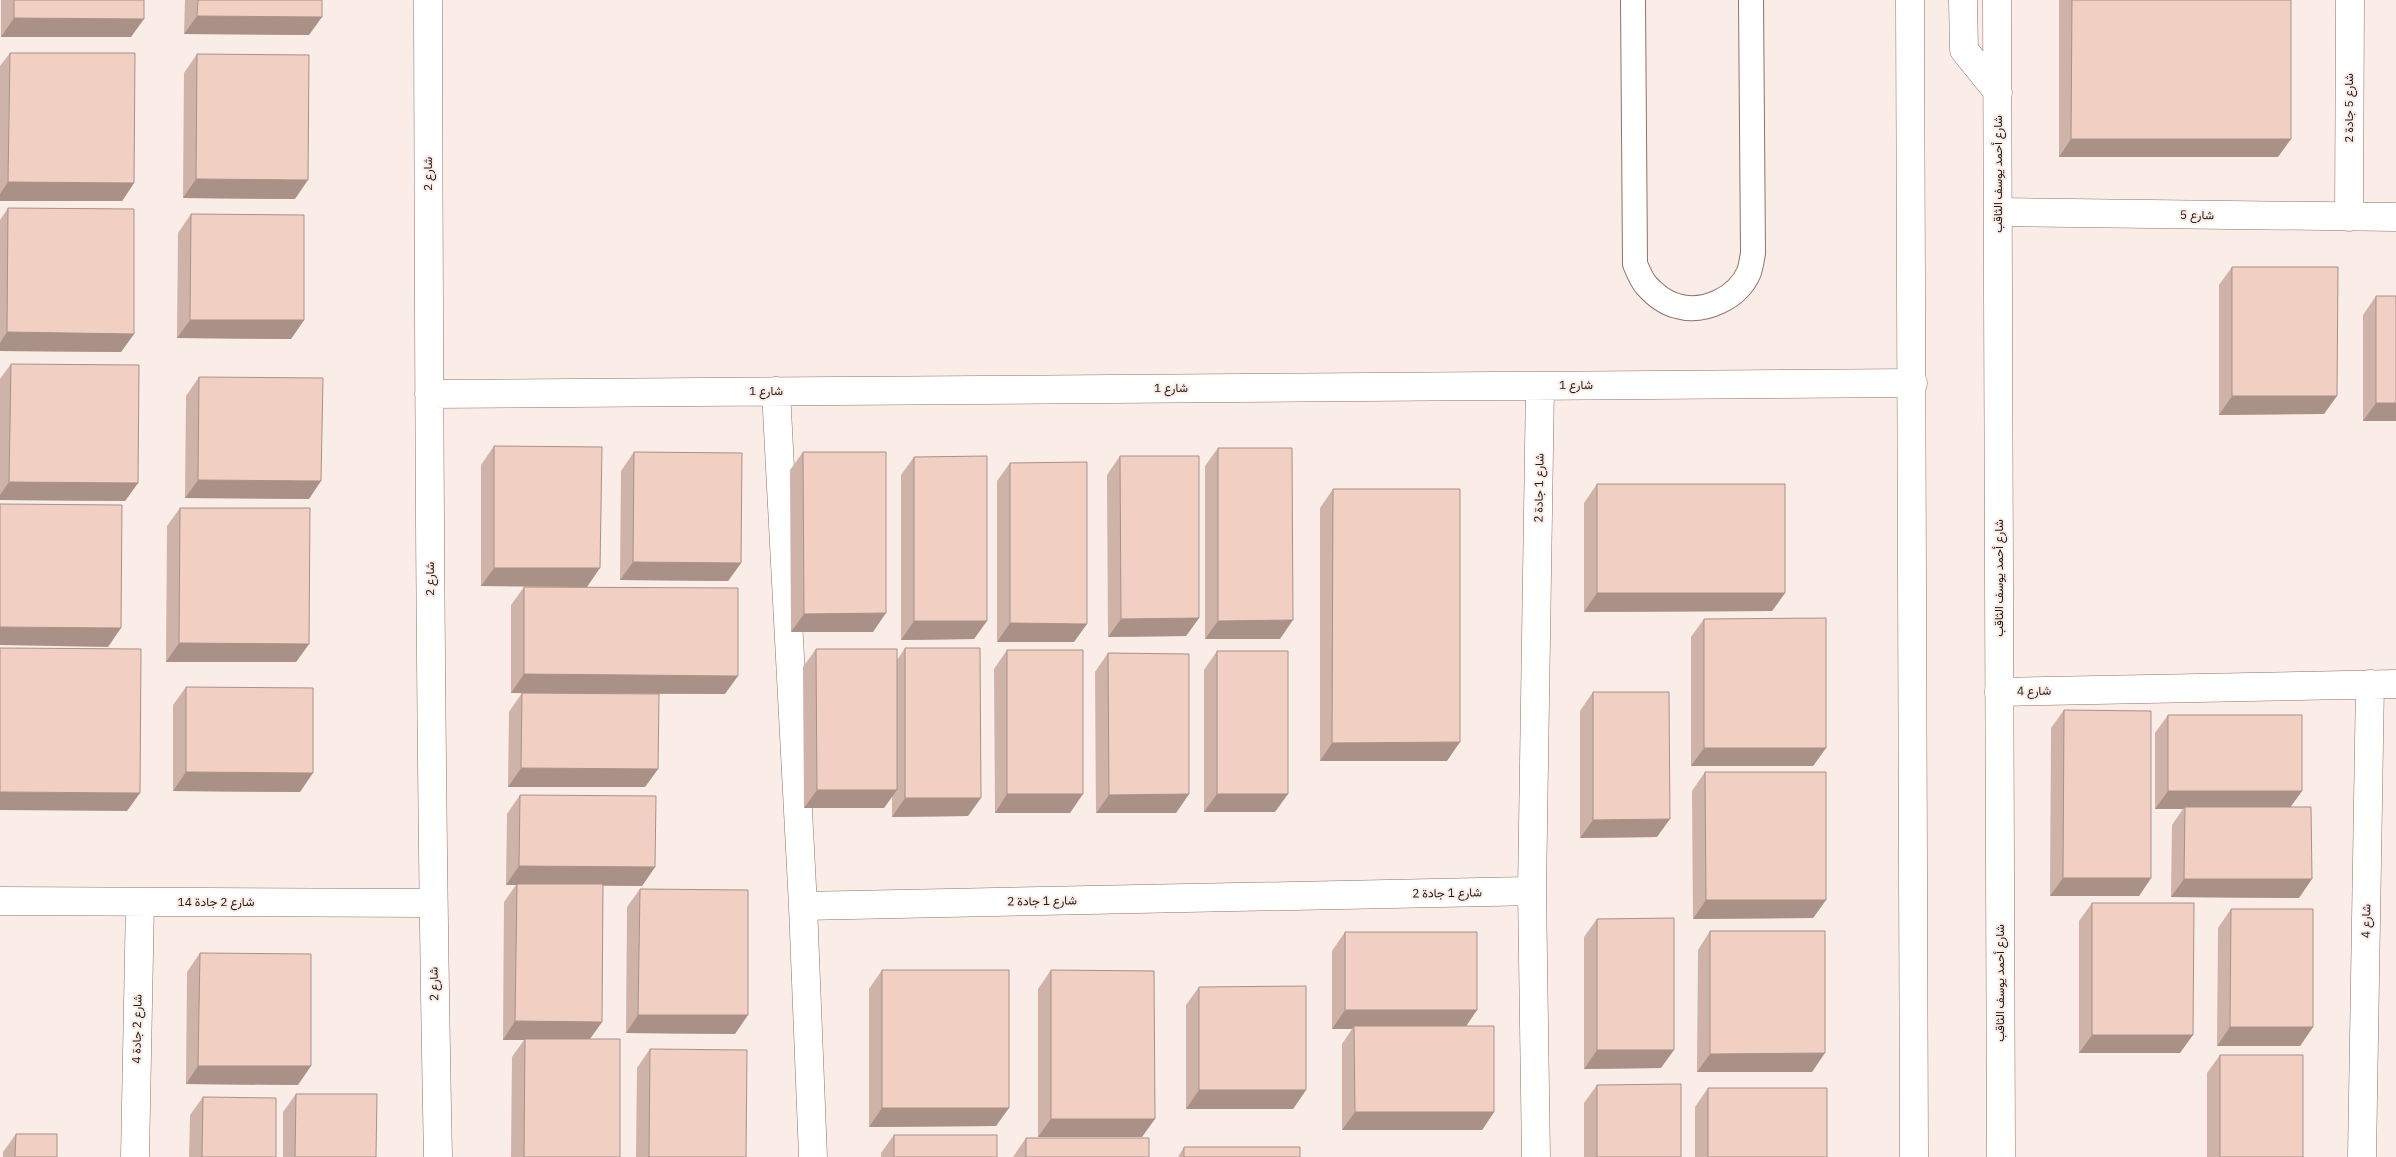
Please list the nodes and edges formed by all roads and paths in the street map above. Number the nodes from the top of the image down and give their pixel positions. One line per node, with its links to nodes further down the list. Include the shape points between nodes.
1 (428, 0): 15 (street, شارع 2)
2 (1633, 0): 3 (lane, via 1635,264 1644,283 1659,298 1678,306 1699,308 1719,303 1736,290 1748,273 1754,253)
3 (1751, 0)
4 (1910, 0): 12 (street)
5 (1963, 0): 8 (street, via 1964,50)
6 (1997, 0): 8 (street, شارع أحمد يوسف الثاقب)
7 (2350, 0): 10 (street, شارع 5 جادة 2)
8 (1998, 92): 9 (street, شارع أحمد يوسف الثاقب)
9 (1999, 212): 10 (street, شارع 5); 17 (street, شارع أحمد يوسف الثاقب)
10 (2349, 217): 11 (street, شارع 5)
11 (2396, 217)
12 (1913, 383): 13 (street, شارع 1); 27 (street)
13 (1540, 386): 14 (street, شارع 1); 18 (street, شارع 1 جادة 2)
14 (776, 391): 15 (street, شارع 1); 22 (street)
15 (429, 394): 21 (street, شارع 2)
16 (2383, 684): 17 (street, شارع 4); 29 (street, شارع 4)
17 (1999, 692): 28 (street, شارع أحمد يوسف الثاقب)
18 (1532, 891): 22 (street, شارع 1 جادة 2); 26 (street, شارع 1 جادة 2)
19 (0, 901): 20 (street, شارع 2 جادة 14)
20 (140, 902): 21 (street, شارع 2 جادة 14); 23 (street, شارع 2 جادة 4)
21 (433, 903): 24 (street, شارع 2)
22 (804, 906): 25 (street)
23 (135, 1157)
24 (438, 1157)
25 (813, 1157)
26 (1536, 1157)
27 (1914, 1157)
28 (2001, 1157)
29 (2362, 1157)

